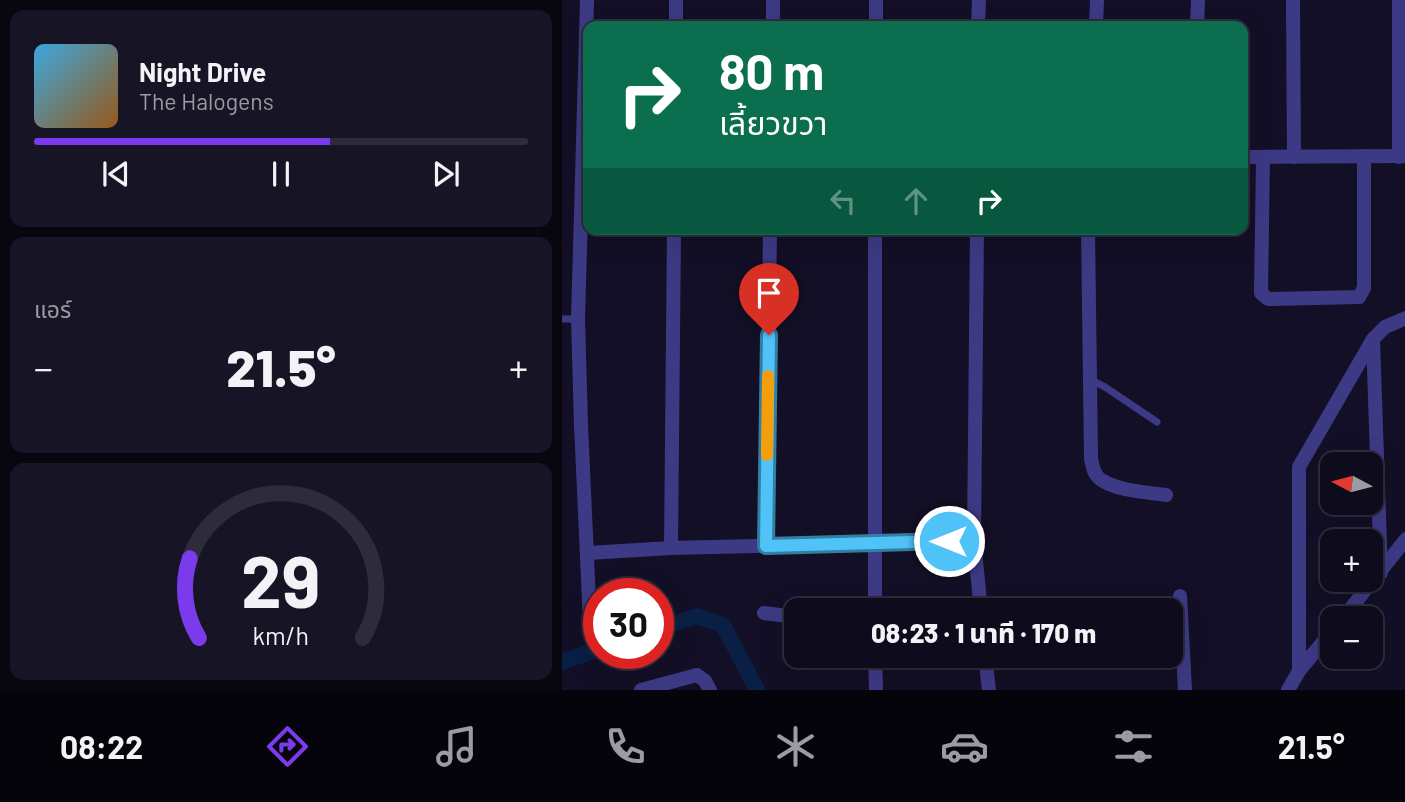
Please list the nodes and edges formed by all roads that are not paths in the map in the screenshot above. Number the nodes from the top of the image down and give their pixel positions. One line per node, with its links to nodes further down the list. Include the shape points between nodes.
1 (587, 0): 10 (street)
2 (676, 0): 11 (street)
3 (773, 0): 12 (street)
4 (876, 0): 13 (street)
5 (978, 0): 14 (street)
6 (1097, 0): 15 (street)
7 (1198, 0): 16 (street)
8 (1293, 0): 22 (street)
9 (1399, 0): 20 (street)
10 (586, 21)
11 (676, 21)
12 (773, 21)
13 (876, 21)
14 (978, 21)
15 (1096, 21)
16 (1197, 21)
17 (583, 142): 30 (street)
18 (1364, 156): 20 (street); 21 (street, via 1364,288 1359,297 1268,299 1261,293); 22 (street)
19 (1248, 157): 21 (street)
20 (1402, 157)
21 (1263, 158): 22 (street)
22 (1294, 158)
23 (674, 235): 40 (street)
24 (770, 235): 39 (street)
25 (875, 235): 38 (street)
26 (977, 235): 37 (street)
27 (1088, 235): 32 (street)
28 (1405, 318): 31 (street)
29 (562, 319): 30 (lane)
30 (578, 319): 41 (street)
31 (1373, 339): 35 (street); 54 (street, via 1299,467)
32 (1091, 380): 33 (lane); 34 (street, via 1093,471 1110,484)
33 (1157, 422)
34 (1166, 495)
35 (1379, 529)
36 (1405, 539): 42 (street)
37 (974, 541): 38 (street); 47 (street)
38 (874, 542): 39 (street); 46 (street)
39 (766, 546): 40 (street)
40 (671, 548): 41 (street)
41 (588, 554): 43 (street)
42 (1383, 570)
43 (589, 578)
44 (1365, 592): 48 (street)
45 (1180, 596): 59 (street)
46 (875, 598)
47 (980, 598)
48 (1353, 606)
49 (764, 613): 50 (street)
50 (784, 616)
51 (1320, 646): 54 (street)
52 (875, 668): 57 (street)
53 (987, 668): 58 (street)
54 (1299, 671): 60 (street)
55 (645, 689): 56 (street, via 697,675)
56 (710, 690)
57 (876, 690)
58 (989, 690)
59 (1185, 690)
60 (1288, 690)

